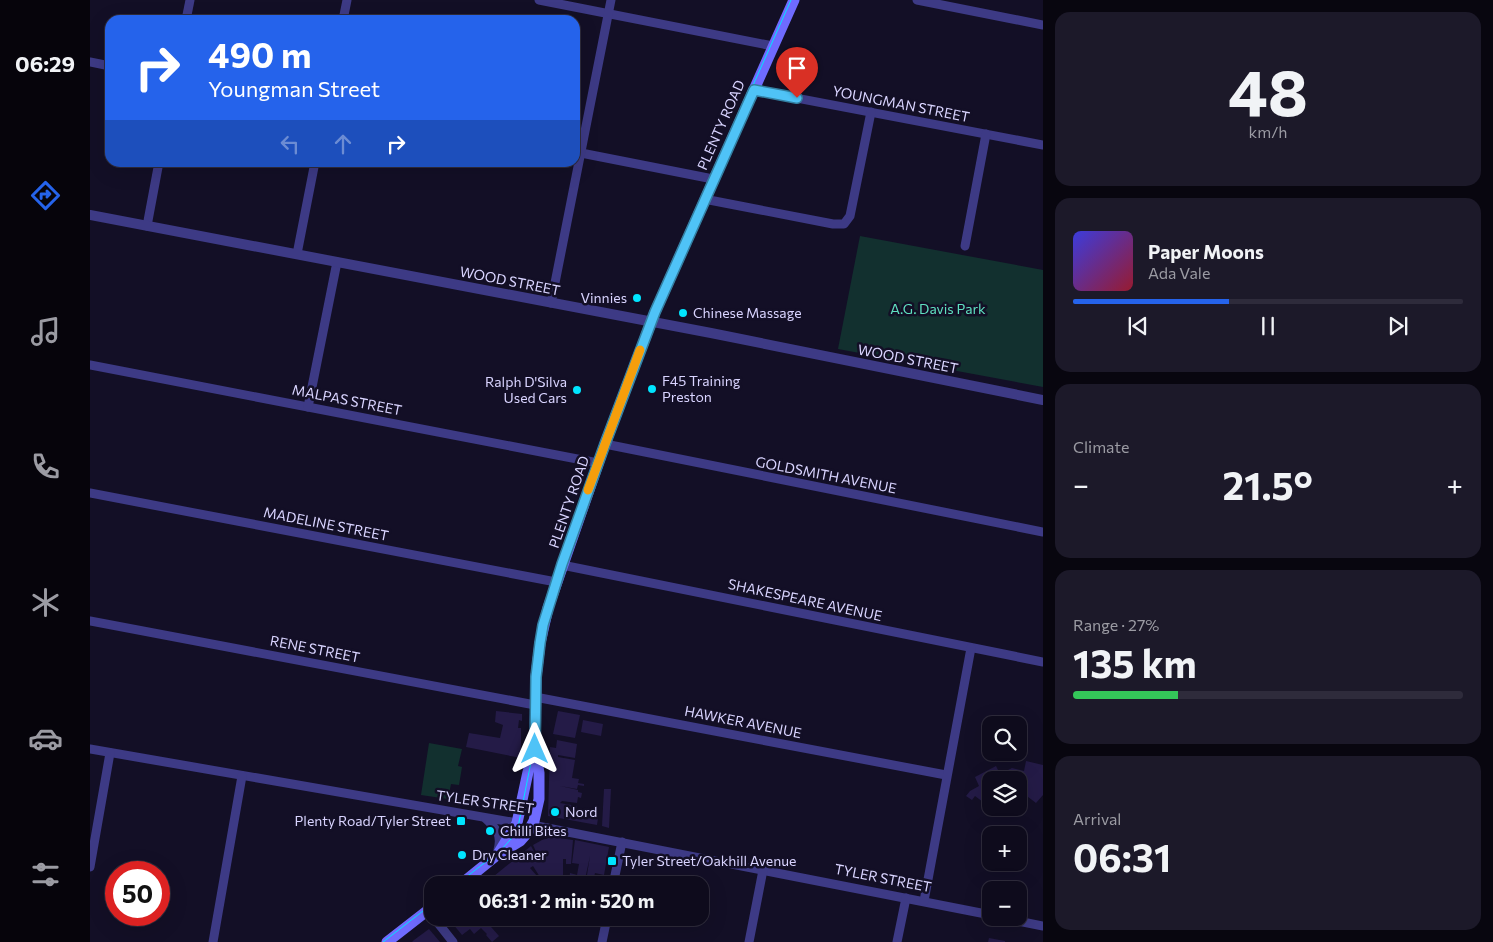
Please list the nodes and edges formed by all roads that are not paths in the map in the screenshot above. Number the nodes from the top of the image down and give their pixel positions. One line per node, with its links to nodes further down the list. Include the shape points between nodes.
1 (190, 0): 8 (street)
2 (347, 0): 9 (street)
3 (539, 0): 7 (street)
4 (611, 0): 7 (street)
5 (794, 0): 11 (main road, PLENTY ROAD)
6 (917, 0): 10 (street)
7 (608, 14): 11 (street); 17 (street)
8 (187, 15)
9 (344, 15)
10 (1043, 25)
11 (773, 46): 14 (main road, PLENTY ROAD)
12 (90, 62): 13 (street)
13 (105, 65)
14 (754, 90): 15 (street, YOUNGMAN STREET); 23 (main road, PLENTY ROAD)
15 (871, 112): 16 (street, YOUNGMAN STREET); 24 (street, via 850,216 844,224)
16 (986, 134): 18 (street, YOUNGMAN STREET); 27 (street)
17 (580, 144)
18 (1043, 145)
19 (580, 153): 23 (street)
20 (158, 167): 26 (street)
21 (314, 167): 28 (street)
22 (575, 167): 30 (street)
23 (713, 179): 24 (main road, PLENTY ROAD)
24 (704, 199): 31 (main road, PLENTY ROAD)
25 (90, 215): 26 (street, WOOD STREET)
26 (147, 226): 28 (street, WOOD STREET)
27 (965, 246)
28 (297, 254): 29 (street, WOOD STREET)
29 (337, 262): 30 (street, WOOD STREET); 34 (street)
30 (551, 303): 31 (street, WOOD STREET)
31 (651, 322): 33 (street, WOOD STREET); 35 (main road, PLENTY ROAD)
32 (90, 365): 34 (street, MALPAS STREET)
33 (1043, 400)
34 (308, 407): 36 (street, MALPAS STREET)
35 (605, 444): 36 (main road, PLENTY ROAD); 38 (street, GOLDSMITH AVENUE)
36 (598, 463): 39 (main road, PLENTY ROAD)
37 (90, 493): 40 (street, MADELINE STREET)
38 (1043, 532)
39 (562, 564): 40 (main road, PLENTY ROAD); 42 (street, SHAKESPEARE AVENUE)
40 (556, 582): 44 (main road, PLENTY ROAD, via 542,634)
41 (90, 621): 44 (street, RENE STREET)
42 (971, 648): 43 (street, SHAKESPEARE AVENUE); 48 (street)
43 (1043, 662)
44 (535, 701): 46 (main road, PLENTY ROAD); 48 (street, HAWKER AVENUE)
45 (90, 749): 47 (street, TYLER STREET)
46 (535, 749): 51 (main road, PLENTY ROAD); 52 (main road, PLENTY ROAD, via 539,799)
47 (110, 753): 49 (street, TYLER STREET); 55 (street)
48 (946, 775): 60 (street)
49 (242, 776): 50 (street, TYLER STREET); 67 (street)
50 (486, 819): 51 (street, TYLER STREET); 54 (street, via 500,836)
51 (516, 823): 52 (main road, TYLER STREET); 54 (main road, PLENTY ROAD)
52 (532, 824): 53 (street, TYLER STREET); 54 (main road, PLENTY ROAD, via 520,842)
53 (622, 842): 56 (street, TYLER STREET); 58 (street)
54 (497, 855): 57 (main road, PLENTY ROAD)
55 (90, 867)
56 (763, 870): 59 (street, TYLER STREET); 71 (street)
57 (471, 876)
58 (615, 876)
59 (906, 898): 60 (street, TYLER STREET); 72 (street)
60 (924, 901): 61 (street, TYLER STREET)
61 (982, 913)
62 (424, 918): 68 (main road)
63 (1027, 923): 66 (street)
64 (441, 926): 69 (street)
65 (605, 926): 70 (street)
66 (1043, 926)
67 (214, 942)
68 (387, 942)
69 (453, 942)
70 (602, 942)
71 (749, 942)
72 (897, 942)

